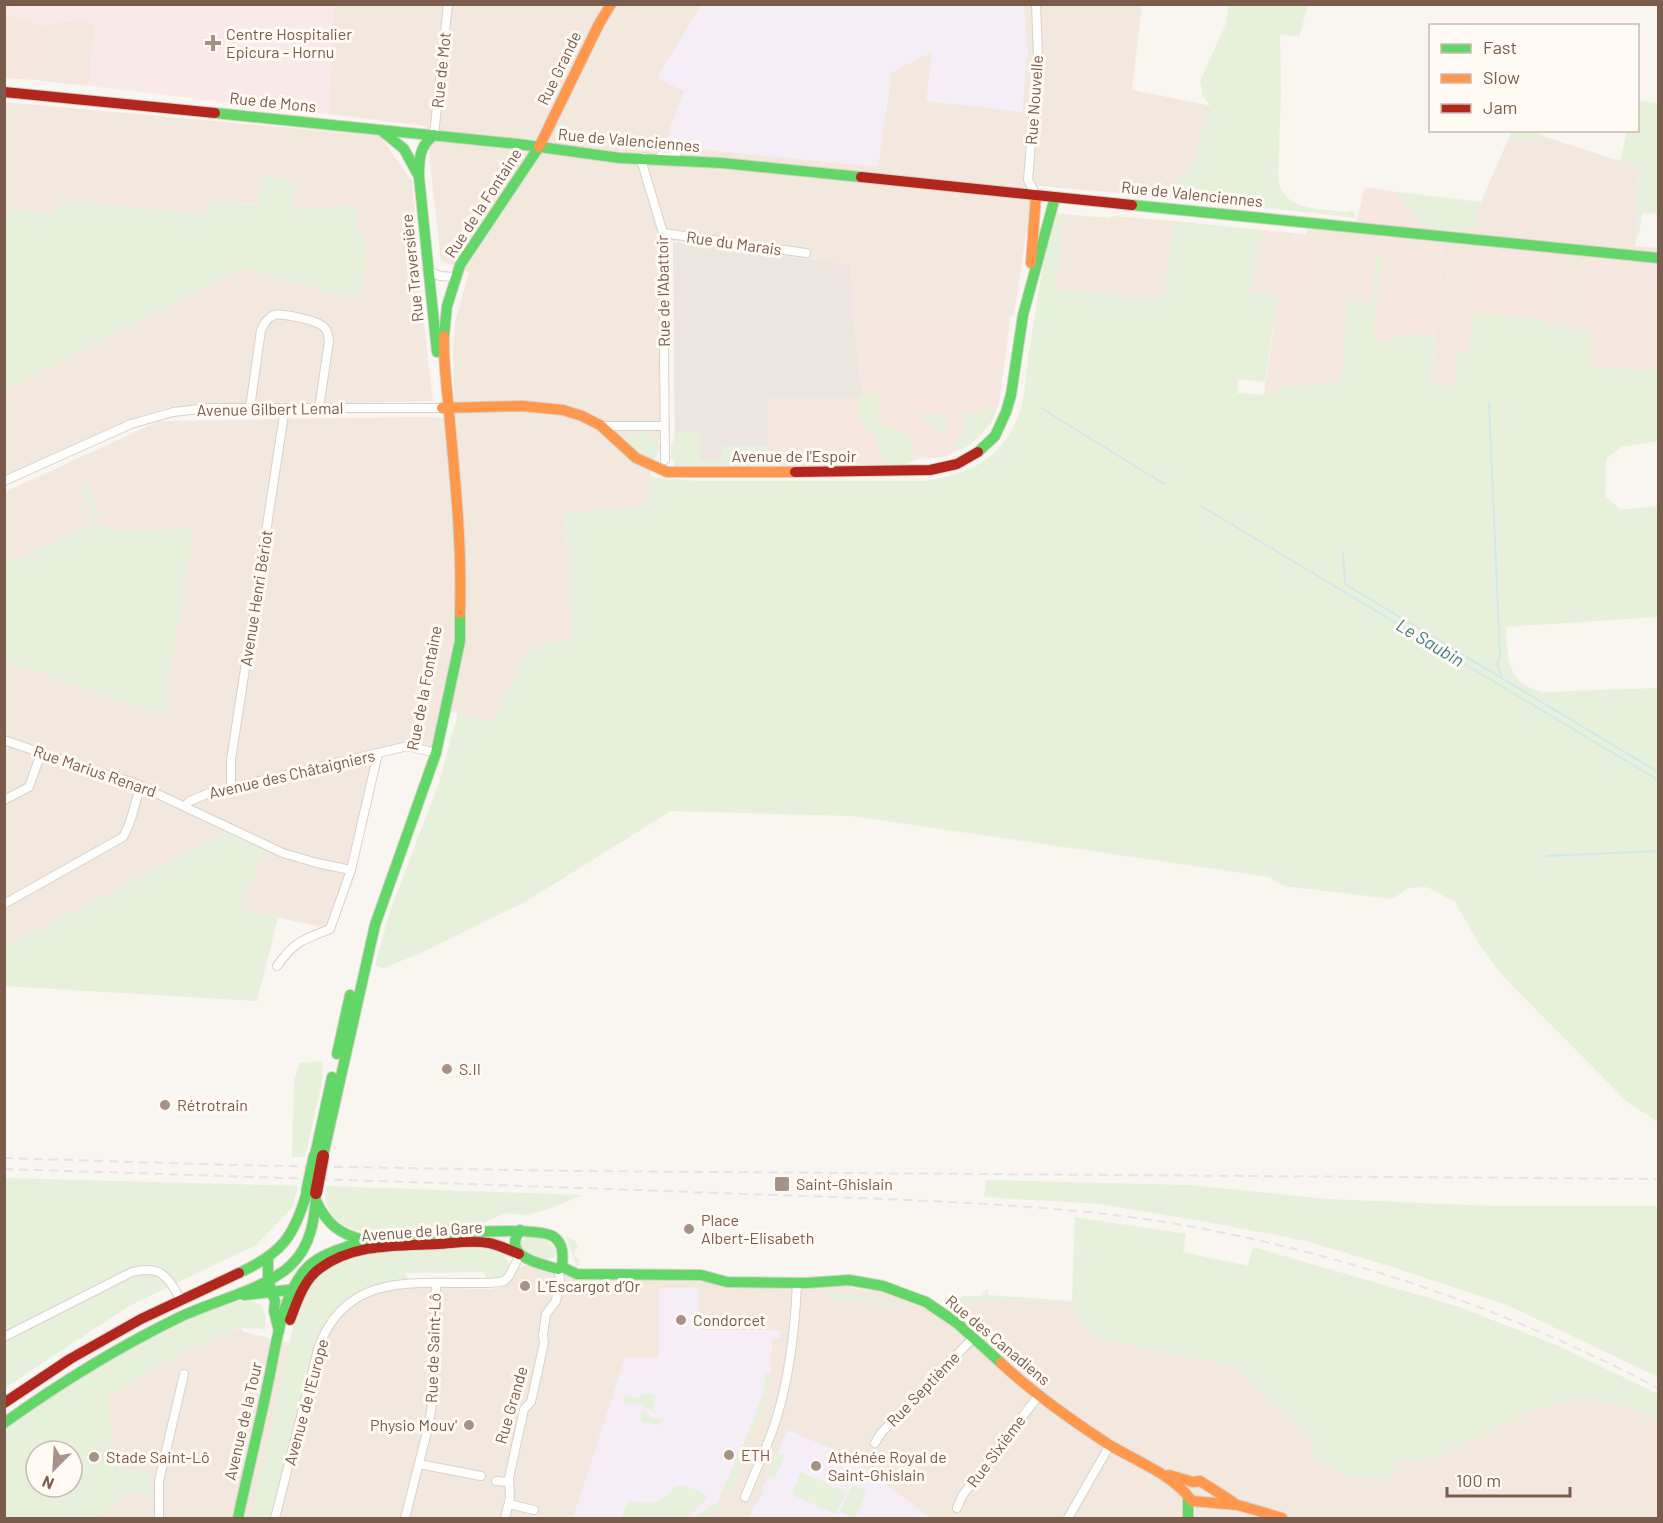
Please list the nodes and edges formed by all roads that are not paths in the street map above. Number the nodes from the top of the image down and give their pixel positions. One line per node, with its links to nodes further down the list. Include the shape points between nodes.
1 (448, 4): 6 (street, Rue de Mot)
2 (611, 4): 7 (main road, Rue Grande)
3 (1036, 4): 12 (street, Rue Nouvelle, via 1038,57 1029,180)
4 (4, 92): 5 (main road, Rue de Mons)
5 (380, 129): 6 (main road, Rue de Mons); 11 (main road, Rue Traversière, via 404,149)
6 (434, 135): 7 (main road, Rue de Mons); 11 (main road, Rue Traversière, via 421,149)
7 (539, 147): 8 (main road, Rue de Valenciennes, via 554,143); 9 (main road, Rue de Valenciennes); 18 (main road, Rue de la Fontaine)
8 (676, 154): 9 (street); 10 (main road, Rue de Valenciennes)
9 (642, 158): 10 (main road, Rue de Valenciennes); 14 (street, Rue de l'Abattoir)
10 (722, 163): 12 (main road, Rue de Valenciennes)
11 (419, 177): 17 (main road, Rue Traversière)
12 (1036, 195): 13 (main road, Rue de Valenciennes); 19 (main road)
13 (1054, 196): 16 (main road, Rue de Valenciennes); 19 (main road)
14 (663, 232): 15 (street, Rue du Marais); 26 (street, Rue de l'Abattoir)
15 (806, 253)
16 (1659, 258)
17 (429, 271): 18 (street, Rue de la Fontaine); 20 (main road, Rue Traversière)
18 (455, 277): 24 (main road, Rue de la Fontaine, via 444,322)
19 (1031, 281): 25 (main road, Avenue de l'Espoir, via 1004,418 989,442 957,464 930,470 869,472 667,472 635,458)
20 (437, 356): 24 (main road, Rue de la Fontaine)
21 (250, 408): 22 (street, Avenue Gilbert Lemal); 23 (street, via 261,330 266,320 275,315 321,325 327,332); 28 (street, Avenue Gilbert Lemal, via 173,412 131,424)
22 (285, 408): 23 (street, Avenue Gilbert Lemal); 34 (street, Avenue Henri Bériot, via 231,760)
23 (320, 408): 24 (street, Avenue Gilbert Lemal)
24 (446, 408): 25 (main road, Avenue de l'Espoir, via 559,409); 30 (main road, Rue de la Fontaine, via 455,604 451,653)
25 (602, 426): 26 (street)
26 (664, 426): 27 (street, Rue de l'Abattoir)
27 (665, 460)
28 (4, 481)
29 (4, 740): 31 (street, Rue Marius Renard)
30 (433, 752): 32 (street, Avenue des Châtaigniers, via 408,746); 40 (main road, Rue de la Fontaine, bridge, via 375,905)
31 (41, 753): 33 (street, Rue Marius Renard); 35 (street, via 29,787)
32 (378, 753): 34 (street, Avenue des Châtaigniers); 37 (street)
33 (141, 786): 36 (street, Rue Marius Renard); 38 (street, via 123,837)
34 (231, 789): 36 (street, Avenue des Châtaigniers, via 196,797)
35 (4, 800)
36 (185, 806): 37 (street, Rue Marius Renard, via 283,853)
37 (351, 870): 39 (street, via 330,929 290,948)
38 (4, 904)
39 (277, 966)
40 (313, 1195): 41 (main road); 42 (main road); 44 (main road)
41 (313, 1225): 42 (main road, Avenue de la Gare); 44 (main road); 52 (main road, via 296,1260)
42 (332, 1228): 45 (main road, Avenue de la Gare); 46 (main road, via 337,1241)
43 (520, 1230): 45 (main road, Avenue de la Gare); 47 (main road, via 513,1245); 49 (main road, Avenue de la Gare, via 544,1231 557,1240 564,1254)
44 (293, 1232): 48 (main road)
45 (364, 1240): 46 (main road, Avenue de la Gare)
46 (335, 1249): 53 (main road, Avenue de la Gare, via 309,1266)
47 (519, 1254): 49 (main road, Avenue de la Gare, via 536,1263); 50 (street, Avenue de l'Europe, via 504,1281); 53 (main road, Avenue de la Gare, via 483,1242 371,1249 324,1265)
48 (268, 1258): 52 (main road, Avenue de la Tour); 56 (main road)
49 (560, 1268): 51 (main road, via 580,1274 701,1275 723,1282); 71 (street, Rue Grande, via 556,1301 546,1314 544,1343 531,1402 524,1409)
50 (436, 1283): 67 (street, Rue de Saint-Lô, via 433,1397); 82 (street, Avenue de l'Europe, via 378,1288 350,1303 332,1321 319,1346)
51 (797, 1283): 60 (main road, Rue des Canadiens, via 849,1280 894,1289 926,1302); 74 (street, via 785,1388)
52 (270, 1286): 53 (main road, via 283,1292); 54 (main road); 55 (main road); 57 (main road, Avenue de la Tour)
53 (297, 1289): 58 (main road, Avenue de la Tour, via 289,1321)
54 (246, 1294): 55 (main road); 57 (main road, via 260,1297)
55 (223, 1298): 64 (main road, via 115,1351)
56 (180, 1299): 59 (street, via 160,1271 147,1268); 63 (main road, via 102,1340)
57 (274, 1311): 58 (main road, Avenue de la Tour)
58 (279, 1331): 81 (main road, Avenue de la Tour)
59 (4, 1337)
60 (974, 1337): 62 (main road, Rue des Canadiens); 65 (street, Rue Septième, via 881,1432)
61 (184, 1374): 80 (street, via 159,1481)
62 (1039, 1395): 66 (main road, Rue des Canadiens); 78 (street, Rue Sixième, via 962,1496)
63 (4, 1403)
64 (4, 1423)
65 (875, 1443)
66 (1110, 1445): 68 (main road, Rue des Canadiens); 85 (street)
67 (419, 1464): 69 (street); 83 (street, Rue de Saint-Lô)
68 (1161, 1473): 72 (main road, Rue des Canadiens); 75 (main road, Rue des Canadiens)
69 (481, 1476)
70 (496, 1480): 71 (street)
71 (509, 1482): 76 (street, Rue Grande)
72 (1193, 1482): 73 (main road, Rue des Canadiens); 75 (main road, via 1188,1486)
73 (1207, 1486): 75 (main road, via 1208,1494); 77 (main road, Rue des Canadiens)
74 (745, 1497)
75 (1194, 1499): 77 (main road, Rue des Canadiens); 86 (main road)
76 (509, 1504): 79 (street); 84 (street, Rue Grande)
77 (1238, 1505): 87 (main road, Rue des Canadiens)
78 (957, 1508)
79 (534, 1510)
80 (159, 1518)
81 (238, 1518)
82 (275, 1518)
83 (405, 1518)
84 (505, 1518)
85 (1068, 1518)
86 (1187, 1518)
87 (1282, 1518)

